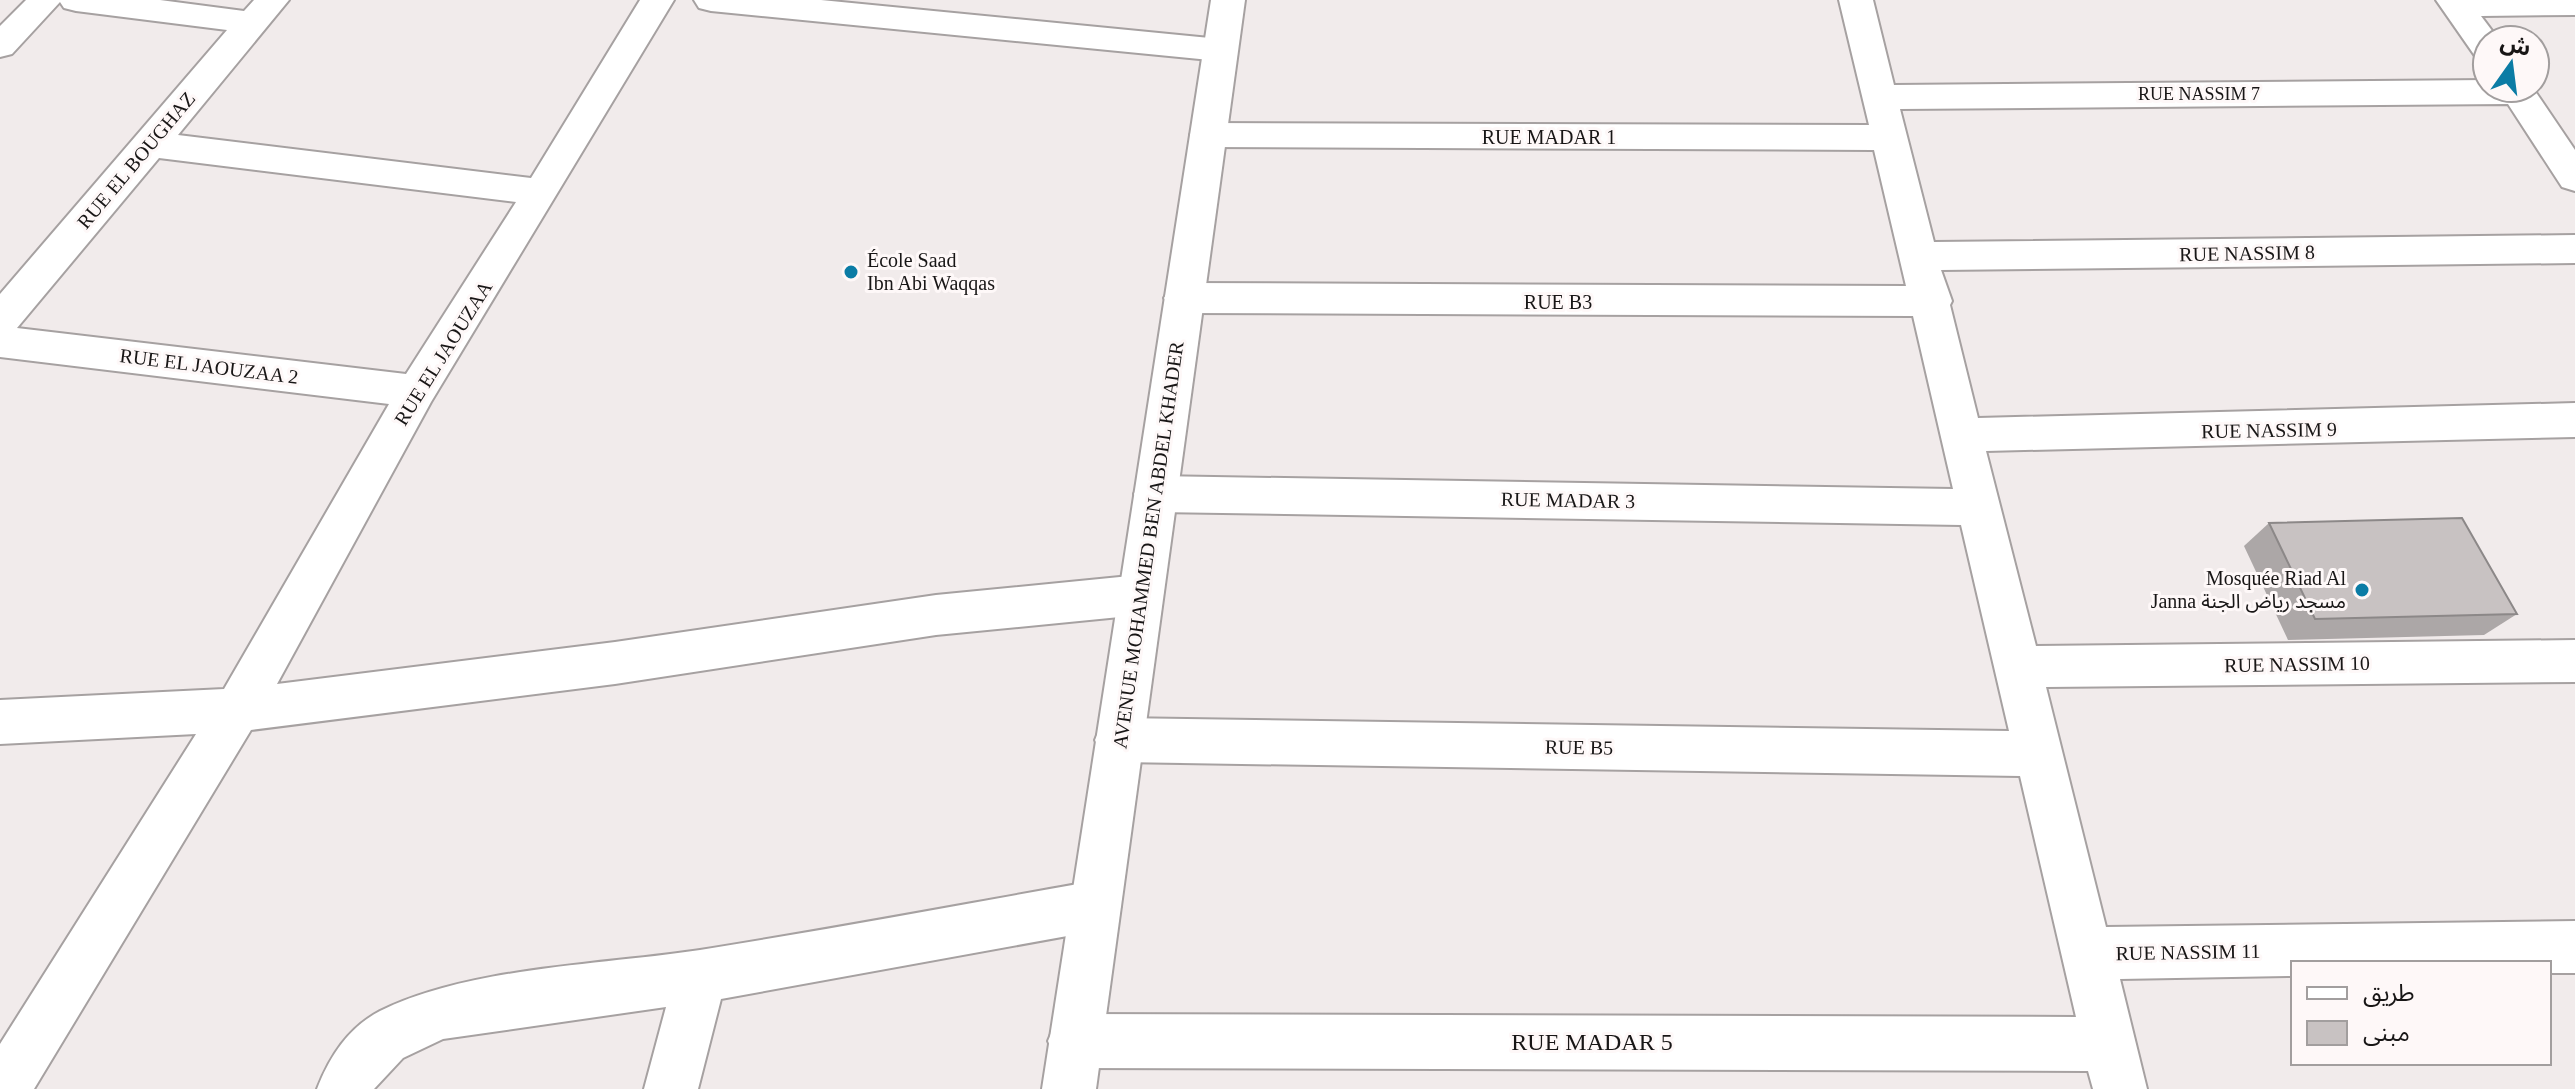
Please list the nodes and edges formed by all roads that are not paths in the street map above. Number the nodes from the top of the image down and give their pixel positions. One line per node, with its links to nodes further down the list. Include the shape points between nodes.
1 (45, 0): 11 (street)
2 (76, 0): 9 (street)
3 (657, 0): 20 (street, RUE EL JAOUZAA)
4 (711, 0): 12 (street)
5 (1228, 0): 12 (street, AVENUE MOHAMMED BEN ABDEL KHADER)
6 (1856, 0): 14 (street)
7 (2455, 2): 8 (street); 10 (street)
8 (2575, 4)
9 (263, 12): 18 (street, RUE EL BOUGHAZ)
10 (2471, 25)
11 (0, 46)
12 (1220, 50): 16 (street, AVENUE MOHAMMED BEN ABDEL KHADER)
13 (2471, 91): 14 (street, RUE NASSIM 7)
14 (1880, 97): 17 (street)
15 (2526, 104): 19 (street)
16 (1208, 135): 17 (street, RUE MADAR 1); 23 (street, AVENUE MOHAMMED BEN ABDEL KHADER)
17 (1890, 138): 22 (street)
18 (147, 144): 20 (street); 25 (street, RUE EL BOUGHAZ)
19 (2575, 178)
20 (540, 192): 27 (street, RUE EL JAOUZAA)
21 (2575, 249): 22 (street, RUE NASSIM 8)
22 (1918, 256): 24 (street)
23 (1184, 298): 24 (street, RUE B3); 30 (street, AVENUE MOHAMMED BEN ABDEL KHADER)
24 (1932, 301): 29 (street)
25 (0, 321)
26 (0, 342): 27 (street, RUE EL JAOUZAA 2)
27 (417, 391): 35 (street, RUE EL JAOUZAA)
28 (2575, 420): 29 (street, RUE NASSIM 9)
29 (1962, 435): 31 (street)
30 (1156, 494): 31 (street, RUE MADAR 3); 32 (street, AVENUE MOHAMMED BEN ABDEL KHADER)
31 (1979, 507): 34 (street)
32 (1140, 595): 35 (street, via 936,615 615,663); 37 (street, AVENUE MOHAMMED BEN ABDEL KHADER)
33 (2575, 661): 34 (street, RUE NASSIM 10)
34 (2019, 667): 38 (street)
35 (237, 710): 36 (street); 44 (street, RUE EL JAOUZAA)
36 (0, 722)
37 (1119, 740): 38 (street, RUE B5); 39 (street, AVENUE MOHAMMED BEN ABDEL KHADER)
38 (2039, 754): 41 (street)
39 (1095, 906): 42 (street); 43 (street, AVENUE MOHAMMED BEN ABDEL KHADER)
40 (2575, 947): 41 (street, RUE NASSIM 11)
41 (2088, 953): 45 (street)
42 (701, 976): 46 (street, via 443,1012 366,1051); 47 (street)
43 (1072, 1065): 45 (street, RUE MADAR 5)
44 (9, 1066)
45 (2114, 1066)
46 (344, 1089)
47 (671, 1089)

